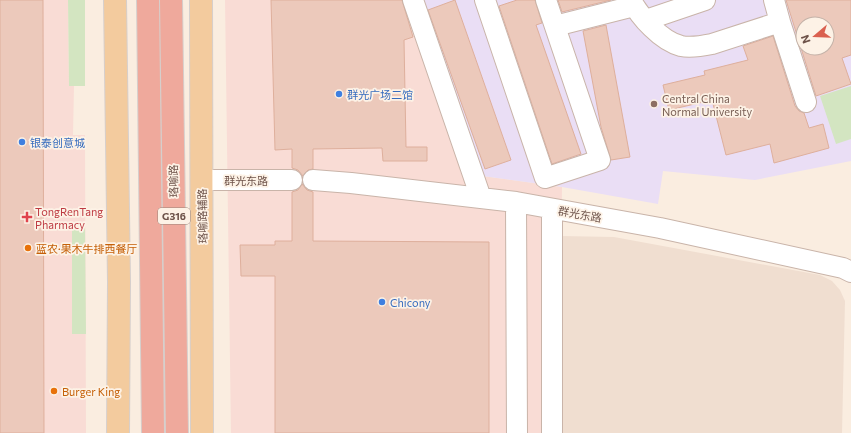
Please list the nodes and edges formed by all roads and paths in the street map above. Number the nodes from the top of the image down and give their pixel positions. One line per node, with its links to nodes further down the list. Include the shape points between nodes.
1 (116, 0): 21 (main road)
2 (148, 0): 22 (highway, 珞喻路 / G316)
3 (171, 0): 23 (highway, 珞喻路 / G316)
4 (201, 0): 14 (main road, 珞喻路辅路)
5 (412, 0): 17 (street)
6 (485, 0): 12 (street, via 545,178 600,160)
7 (546, 0): 12 (street)
8 (705, 0): 10 (street)
9 (774, 0): 11 (street)
10 (637, 9): 11 (street, via 663,37 686,47 712,44); 12 (street)
11 (780, 22): 13 (street)
12 (555, 26)
13 (806, 102)
14 (201, 180): 15 (street, 群光东路); 24 (main road, 珞喻路辅路)
15 (292, 180)
16 (313, 180): 17 (street, 群光东路)
17 (481, 198): 18 (street, 群光东路)
18 (516, 202): 19 (street, 群光东路); 25 (street)
19 (552, 209): 20 (street, 群光东路, via 660,228); 26 (street)
20 (847, 270)
21 (118, 433)
22 (153, 433)
23 (177, 433)
24 (202, 433)
25 (517, 433)
26 (552, 433)

